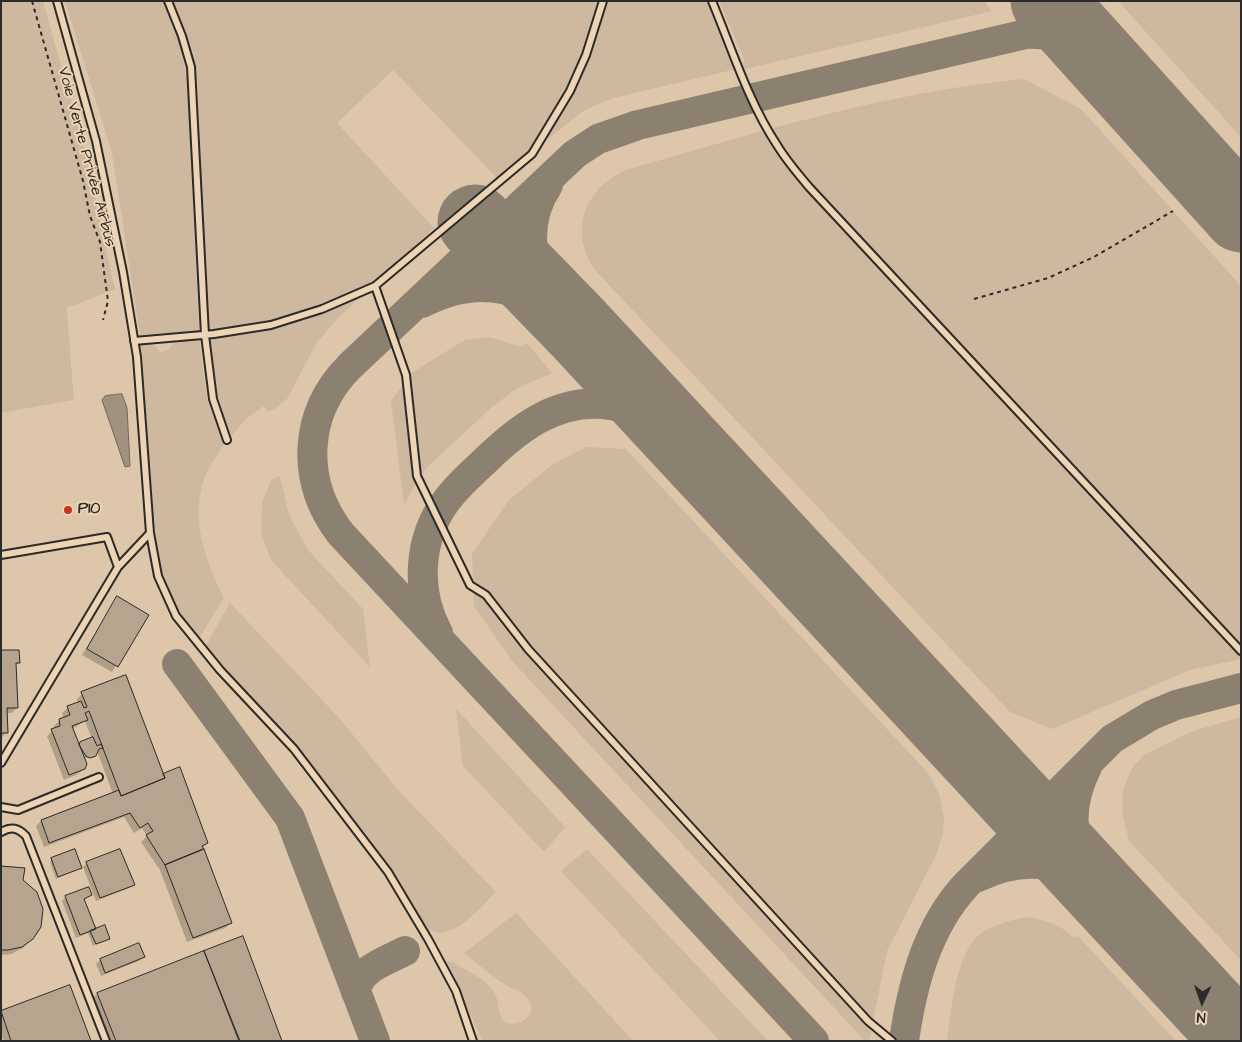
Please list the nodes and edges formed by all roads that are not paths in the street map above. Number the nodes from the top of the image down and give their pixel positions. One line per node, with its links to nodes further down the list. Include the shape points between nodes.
1 (57, 1): 7 (lane, via 102,169)
2 (168, 1): 6 (lane, via 192,67)
3 (603, 1): 5 (lane, via 586,55 570,91 532,154)
4 (712, 1): 12 (lane, via 768,129 809,188)
5 (375, 286): 6 (lane, via 322,309 271,325); 19 (lane, via 406,375 417,476 470,585 486,595 528,649 868,1021)
6 (204, 335): 7 (lane); 8 (lane, via 213,399)
7 (134, 340): 9 (lane)
8 (228, 440)
9 (150, 533): 11 (lane); 18 (lane, via 158,576 176,616 220,670 294,749 388,872 456,992)
10 (1, 556): 11 (lane, via 106,537)
11 (118, 567): 13 (lane)
12 (1241, 651)
13 (1, 763)
14 (99, 777): 15 (lane, via 18,810)
15 (1, 808)
16 (1, 832): 17 (lane, via 9,828 19,829 26,836)
17 (106, 1041)
18 (473, 1041)
19 (892, 1041)

